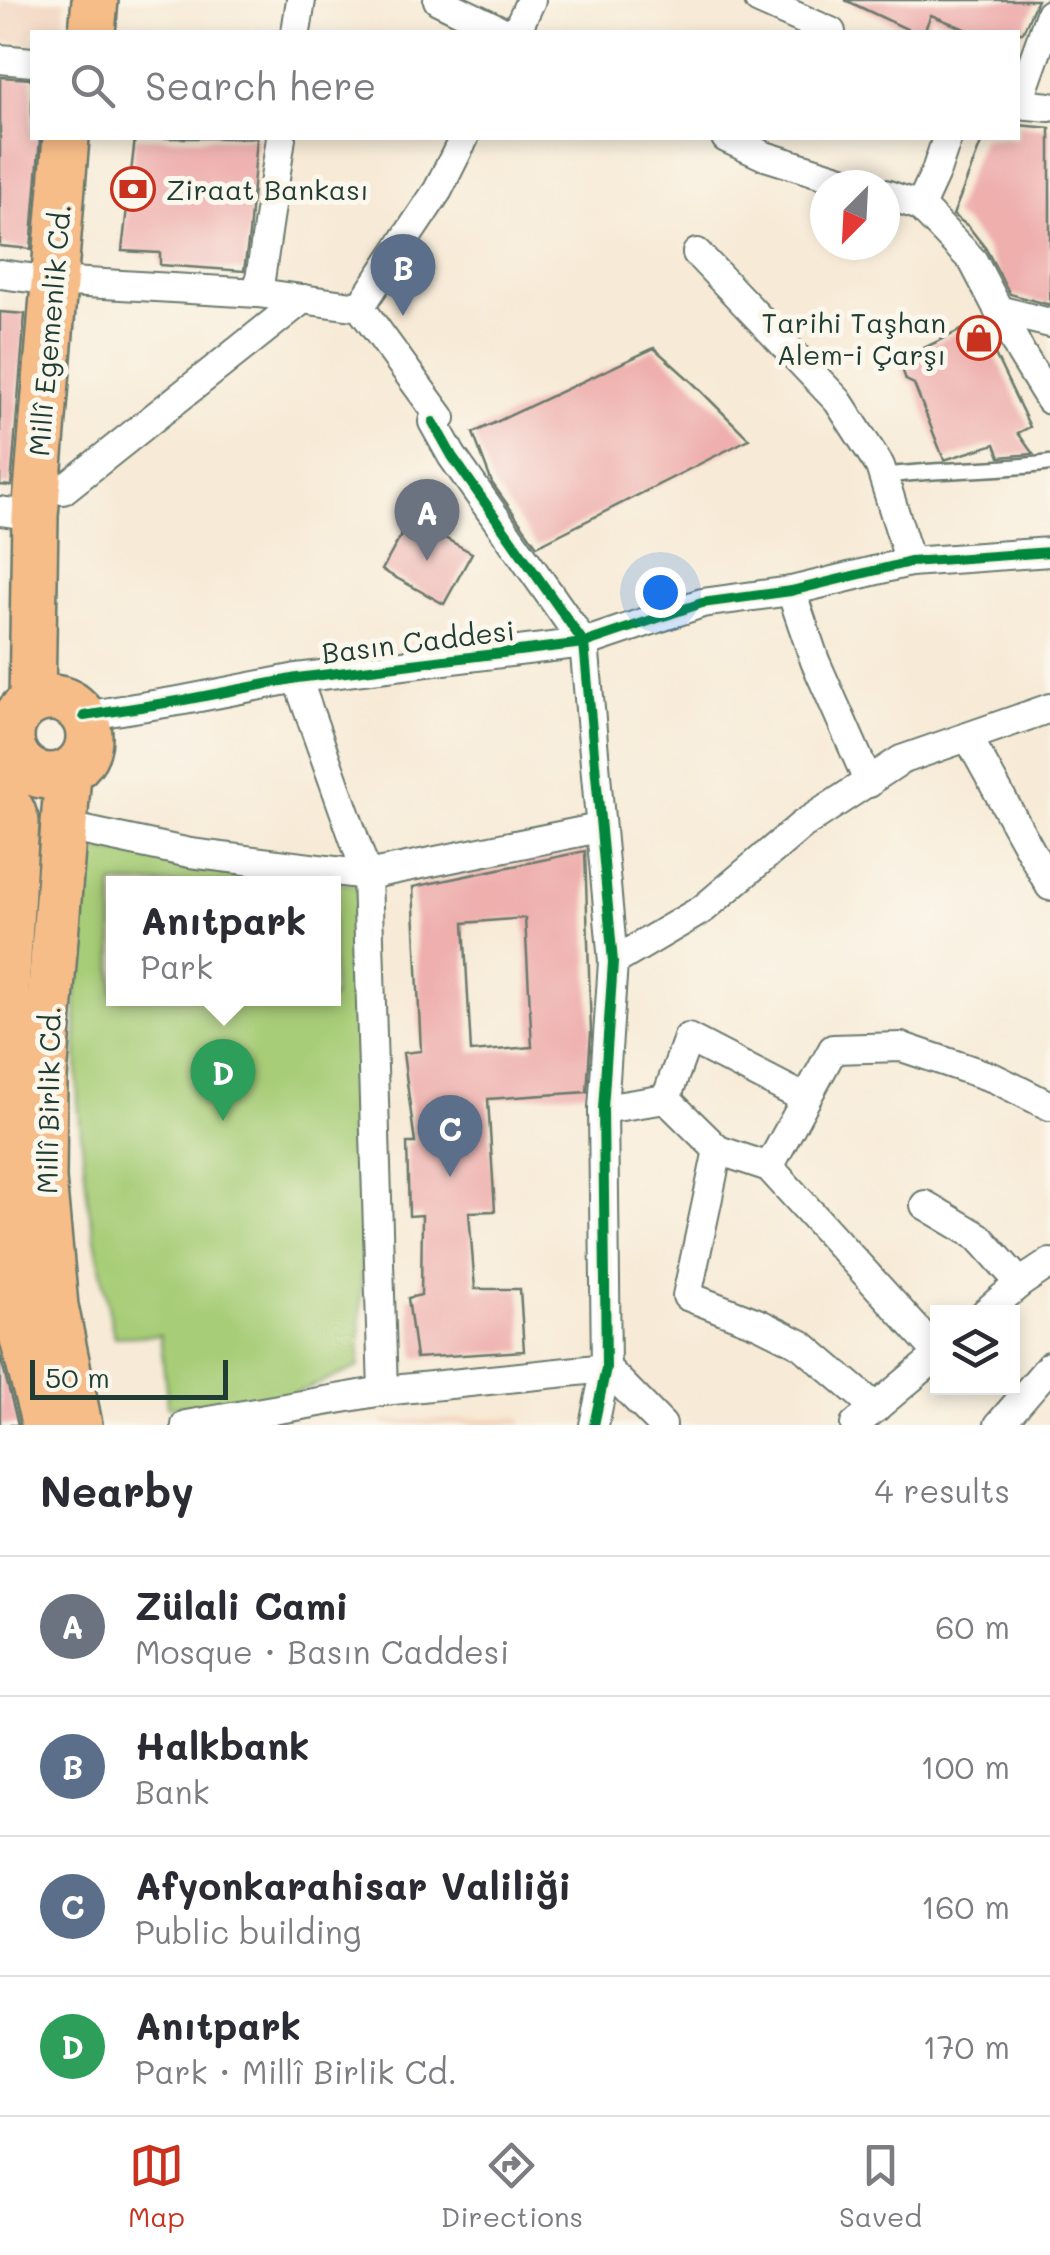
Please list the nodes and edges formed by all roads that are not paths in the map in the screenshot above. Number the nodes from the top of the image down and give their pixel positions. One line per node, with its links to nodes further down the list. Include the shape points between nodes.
1 (76, 0): 8 (main road)
2 (95, 0): 9 (main road)
3 (301, 0): 10 (street)
4 (438, 0): 11 (street)
5 (531, 0): 12 (street)
6 (760, 0): 13 (street)
7 (1050, 14): 16 (street)
8 (74, 30)
9 (92, 30)
10 (296, 30)
11 (500, 30)
12 (517, 30)
13 (827, 30)
14 (0, 59): 15 (street)
15 (30, 62)
16 (1020, 98)
17 (1020, 104): 18 (street)
18 (1050, 106)
19 (66, 140): 31 (main road, Millî Egemenlik Cd.)
20 (83, 140): 31 (main road, Millî Egemenlik Cd.)
21 (281, 140): 32 (street)
22 (463, 140): 34 (street, via 438,190)
23 (730, 140): 25 (street, via 765,156)
24 (946, 140): 28 (street)
25 (802, 151): 26 (street)
26 (833, 170)
27 (900, 199): 28 (street)
28 (920, 206): 35 (street, via 973,261)
29 (697, 253): 39 (street, via 838,401)
30 (0, 274): 31 (street)
31 (61, 281): 32 (street); 40 (main road, Millî Egemenlik Cd.)
32 (258, 293): 33 (street)
33 (303, 299): 34 (street); 40 (street)
34 (360, 306): 44 (street, via 437,420 452,456)
35 (998, 310): 36 (street); 37 (street)
36 (1050, 324)
37 (1050, 400)
38 (1050, 463): 39 (lane)
39 (883, 476): 42 (street)
40 (32, 506): 47 (main road, Millî Egemenlik Cd.)
41 (1050, 552): 42 (street, Basın Caddesi)
42 (910, 562): 43 (street, Basın Caddesi)
43 (790, 591): 44 (street, Basın Caddesi, via 702,602); 51 (street)
44 (584, 643): 45 (street, Basın Caddesi); 54 (street)
45 (296, 678): 47 (street, Basın Caddesi, via 184,700); 55 (street)
46 (1050, 708): 48 (street)
47 (38, 709): 49 (main road, via 12,726 14,753 32,772); 49 (main road, via 89,728 86,754)
48 (968, 737): 51 (street, via 902,760); 56 (street)
49 (56, 774): 50 (main road); 53 (main road, Millî Birlik Cd.)
50 (0, 779)
51 (868, 783): 57 (street, via 802,825 703,910)
52 (8, 809): 67 (main road, Millî Birlik Cd.)
53 (62, 826): 55 (street, via 190,853); 76 (main road, Millî Birlik Cd., via 44,1078 44,1179 55,1306)
54 (599, 828): 55 (street); 57 (street)
55 (368, 876): 73 (street)
56 (1050, 886)
57 (612, 962): 61 (street)
58 (666, 1099): 59 (street, via 688,1038); 61 (street); 62 (street)
59 (806, 1099): 60 (street, via 833,1049 902,1047 994,1078); 63 (street)
60 (1050, 1106)
61 (603, 1109): 72 (street)
62 (718, 1150): 63 (street); 74 (street, via 688,1296 802,1345)
63 (770, 1168): 69 (street)
64 (925, 1205): 66 (street, via 980,1237)
65 (1050, 1262): 66 (street)
66 (1020, 1283): 68 (street)
67 (6, 1299): 75 (main road, Millî Birlik Cd.)
68 (994, 1305)
69 (930, 1345)
70 (930, 1361): 74 (street)
71 (1050, 1366): 80 (street)
72 (606, 1368): 73 (street); 78 (street); 79 (street)
73 (384, 1391): 77 (street)
74 (865, 1416)
75 (44, 1425)
76 (79, 1425)
77 (186, 1425)
78 (594, 1425)
79 (662, 1425)
80 (999, 1425)

